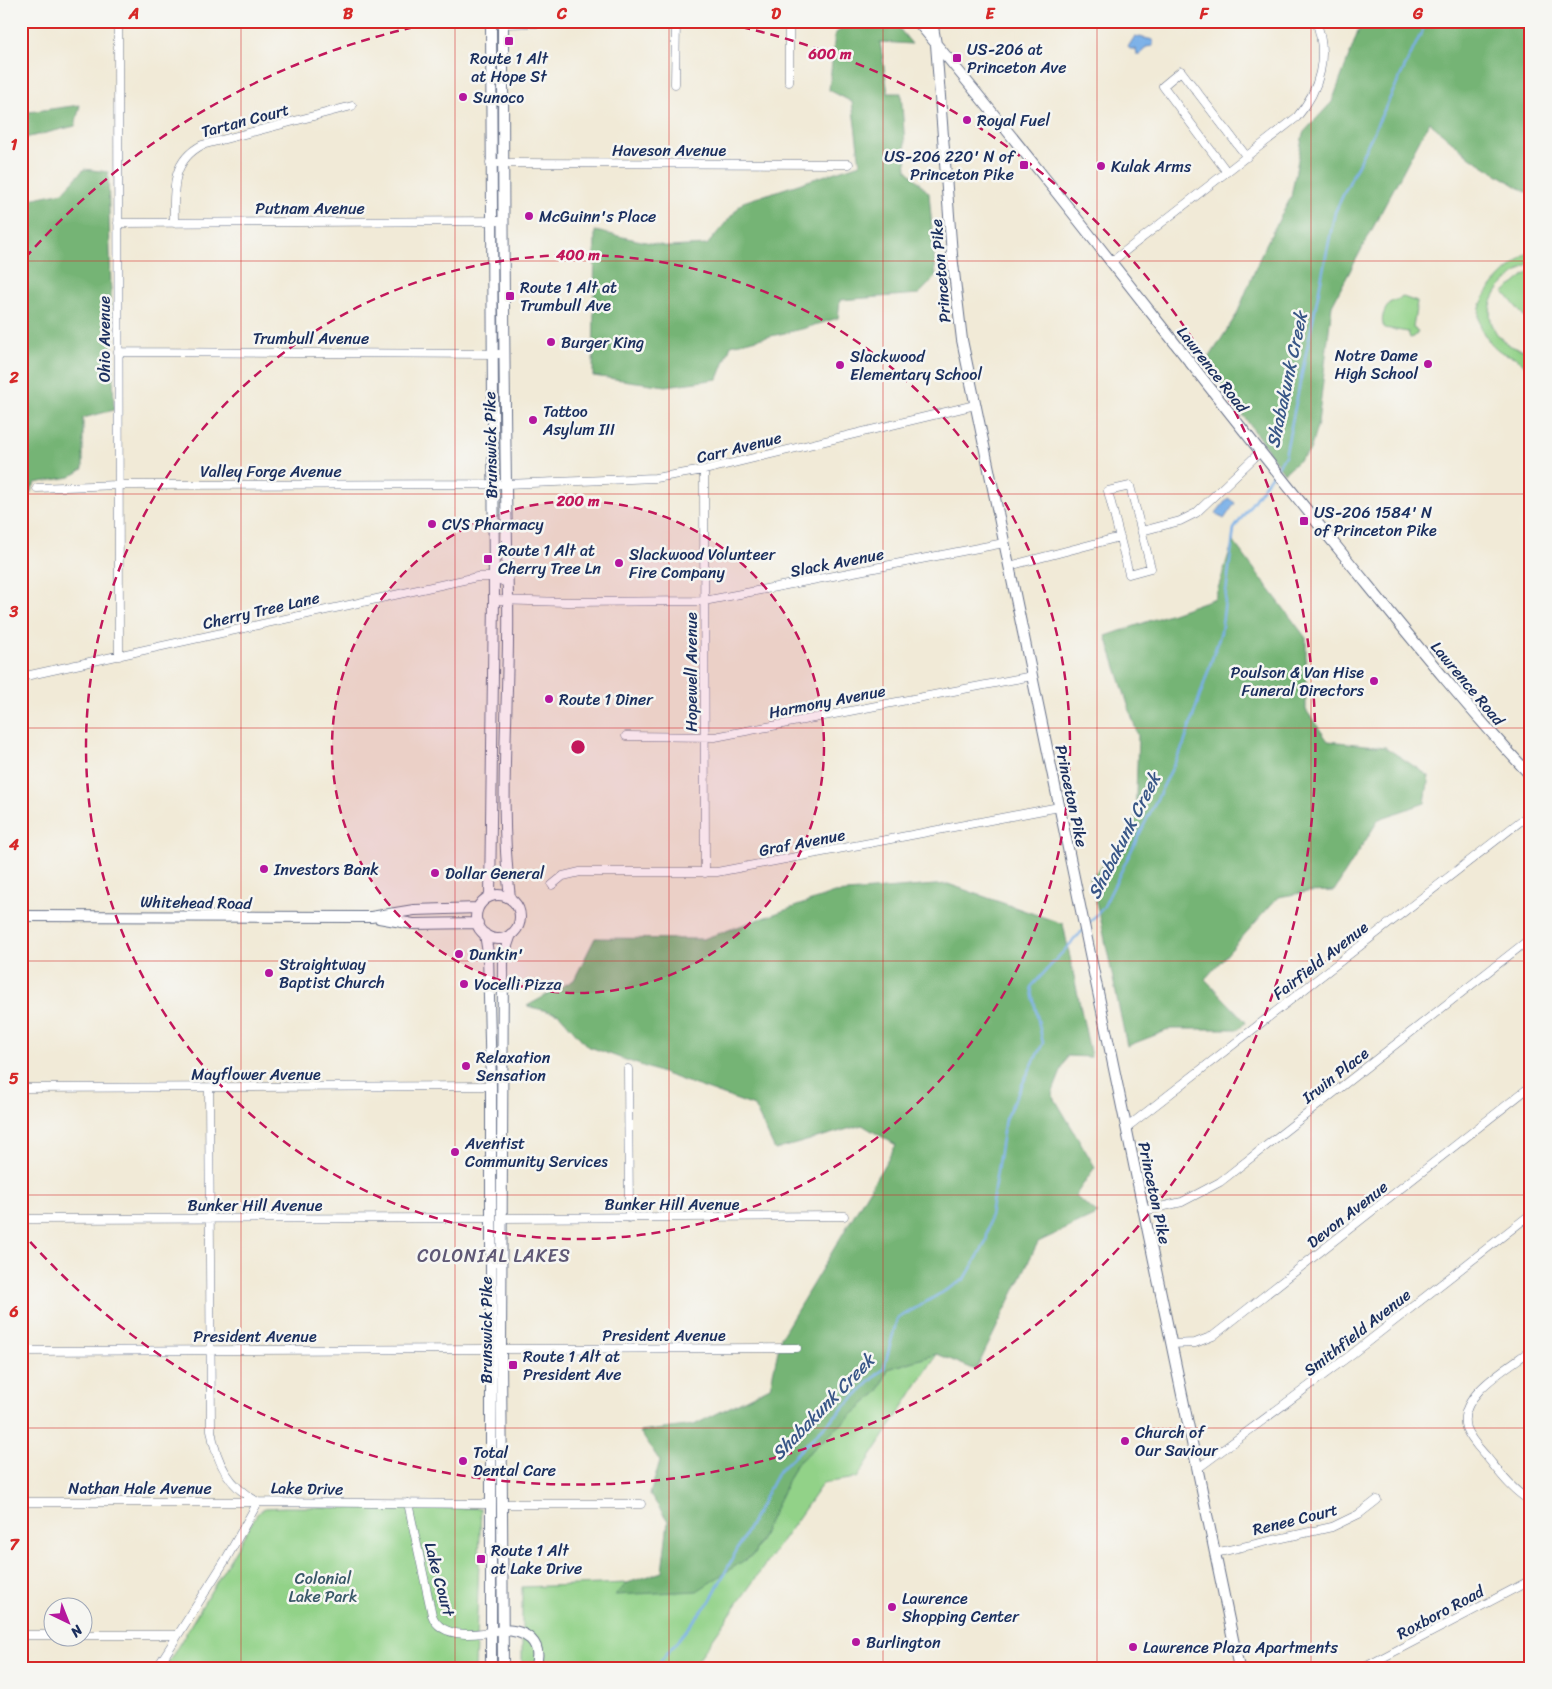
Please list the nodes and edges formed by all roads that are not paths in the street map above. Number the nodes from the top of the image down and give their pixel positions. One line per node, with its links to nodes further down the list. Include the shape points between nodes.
1 (118, 21): 21 (street, Ohio Avenue)
2 (627, 21): 9 (street)
3 (676, 21): 12 (street)
4 (789, 21): 11 (street)
5 (917, 21): 10 (main road, Lawrence Road)
6 (932, 21): 10 (main road, Princeton Pike)
7 (1316, 21): 14 (street, via 1322,56 1314,94 1293,122)
8 (491, 23): 9 (street); 15 (main road, Brunswick Pike)
9 (503, 23): 16 (main road, Brunswick Pike)
10 (936, 44): 23 (main road, Lawrence Road); 27 (main road, Princeton Pike, via 956,298)
11 (789, 82)
12 (675, 84)
13 (352, 106): 22 (street, Tartan Court, via 194,149 177,170 174,181)
14 (1247, 157): 18 (street); 18 (street, via 1181,71 1163,86)
15 (490, 163): 16 (street, Haveson Avenue); 19 (main road, Brunswick Pike)
16 (502, 163): 17 (street, Haveson Avenue); 20 (main road, Brunswick Pike)
17 (849, 164)
18 (1227, 172): 23 (street)
19 (490, 220): 20 (street, Putnam Avenue); 22 (street, Putnam Avenue); 25 (main road, Brunswick Pike)
20 (502, 221): 26 (main road, Brunswick Pike)
21 (118, 223): 22 (street, Putnam Avenue); 24 (street, Ohio Avenue)
22 (174, 223)
23 (1110, 262): 28 (main road, Lawrence Road)
24 (118, 352): 25 (street, Trumbull Avenue); 32 (street, Ohio Avenue)
25 (491, 352): 26 (street, Trumbull Avenue); 30 (main road, Brunswick Pike)
26 (504, 354): 31 (main road, Brunswick Pike)
27 (975, 405): 29 (street, Carr Avenue); 36 (main road, Princeton Pike)
28 (1260, 452): 34 (street, via 1196,513 1180,521); 50 (main road, Lawrence Road, via 1444,679)
29 (704, 470): 31 (street, Carr Avenue, via 655,478); 42 (street, Hopewell Avenue)
30 (492, 484): 31 (street, Valley Forge Avenue); 32 (street, Valley Forge Avenue); 38 (main road, Brunswick Pike)
31 (506, 484): 39 (main road, Brunswick Pike)
32 (118, 485): 33 (street, Valley Forge Avenue); 43 (street, Ohio Avenue)
33 (37, 488)
34 (1142, 531): 35 (street, via 1151,568 1129,574); 35 (street, via 1130,486 1108,491)
35 (1120, 537): 37 (street)
36 (1004, 543): 37 (main road, Princeton Pike); 42 (street, Slack Avenue)
37 (1008, 566): 44 (main road, Princeton Pike)
38 (493, 577): 39 (street, Cherry Tree Lane); 40 (main road, Brunswick Pike); 43 (street, Cherry Tree Lane, via 437,585)
39 (507, 583): 41 (main road, Brunswick Pike)
40 (494, 600): 41 (street, Slack Avenue); 46 (main road, Brunswick Pike)
41 (508, 601): 42 (street, Slack Avenue); 47 (main road, Brunswick Pike)
42 (704, 601): 49 (street, Hopewell Avenue)
43 (119, 656): 45 (street, Cherry Tree Lane)
44 (1032, 676): 49 (street, Harmony Avenue); 51 (main road, Princeton Pike)
45 (21, 678)
46 (494, 736): 47 (street); 55 (main road, Brunswick Pike)
47 (506, 736): 56 (main road, Brunswick Pike, via 505,811)
48 (626, 736): 49 (street, Harmony Avenue)
49 (705, 737): 53 (street, Hopewell Avenue)
50 (1531, 776)
51 (1059, 807): 53 (street, Graf Avenue); 70 (main road, Princeton Pike)
52 (1531, 813): 70 (street, Fairfield Avenue)
53 (705, 873): 54 (street, Graf Avenue, via 580,872 563,876)
54 (552, 885)
55 (490, 896): 56 (main road); 57 (main road)
56 (510, 898): 62 (main road, via 520,916)
57 (478, 908): 59 (main road, Whitehead Road, via 414,910); 60 (main road)
58 (23, 916): 59 (main road, Whitehead Road); 64 (street)
59 (371, 917): 60 (main road, Whitehead Road, via 413,924)
60 (478, 923): 61 (main road)
61 (485, 934): 62 (main road, via 495,939); 66 (main road, Brunswick Pike)
62 (511, 934): 75 (main road, Brunswick Pike, via 503,957)
63 (1531, 938): 71 (street, Irwin Place, via 1220,1182 1182,1202)
64 (21, 959)
65 (628, 1069): 76 (street)
66 (490, 1086): 69 (street, Mayflower Avenue); 74 (main road, Brunswick Pike)
67 (1531, 1086): 79 (street, Devon Avenue, via 1212,1336 1195,1343)
68 (21, 1088): 69 (street, Mayflower Avenue)
69 (209, 1088): 78 (street)
70 (1126, 1128): 71 (main road, Princeton Pike)
71 (1143, 1211): 79 (main road, Princeton Pike)
72 (1531, 1214): 86 (street, Smithfield Avenue, via 1352,1354)
73 (844, 1216): 76 (street, Bunker Hill Avenue)
74 (489, 1218): 78 (street, Bunker Hill Avenue); 81 (main road, Brunswick Pike)
75 (501, 1218): 76 (street, Bunker Hill Avenue); 82 (main road, Brunswick Pike)
76 (629, 1218)
77 (21, 1219): 78 (street, Bunker Hill Avenue)
78 (210, 1219): 83 (street)
79 (1171, 1344): 86 (main road, Princeton Pike)
80 (797, 1348): 82 (street, President Avenue)
81 (489, 1349): 83 (street, President Avenue); 92 (main road, Brunswick Pike)
82 (501, 1349): 93 (main road, Brunswick Pike)
83 (210, 1350): 85 (street, President Avenue); 90 (street, via 213,1444 231,1481 241,1492)
84 (1531, 1350): 87 (street, via 1475,1394 1467,1406 1465,1421 1470,1436 1510,1486)
85 (21, 1351)
86 (1197, 1469): 95 (main road, Princeton Pike)
87 (1530, 1499)
88 (1376, 1500): 95 (street, Renee Court, via 1359,1514 1332,1527)
89 (21, 1502): 90 (street, Nathan Hale Avenue)
90 (258, 1502): 91 (street, Lake Drive); 102 (street, Lake Drive)
91 (408, 1503): 92 (street, Lake Drive); 98 (street, Lake Court, via 434,1621 450,1632)
92 (490, 1504): 98 (main road, Brunswick Pike)
93 (502, 1504): 94 (street); 97 (main road, Brunswick Pike)
94 (640, 1504)
95 (1214, 1553): 107 (main road, Princeton Pike)
96 (1531, 1580): 108 (street, Roxboro Road)
97 (502, 1630): 98 (street, Lake Court); 105 (main road, Brunswick Pike); 106 (main road, via 515,1630 529,1637 537,1650)
98 (490, 1632): 104 (main road, Brunswick Pike)
99 (21, 1635): 100 (street)
100 (42, 1635)
101 (92, 1635): 102 (street)
102 (176, 1636): 103 (street, Lake Drive)
103 (157, 1668)
104 (491, 1668)
105 (503, 1668)
106 (535, 1668)
107 (1238, 1668)
108 (1362, 1668)

